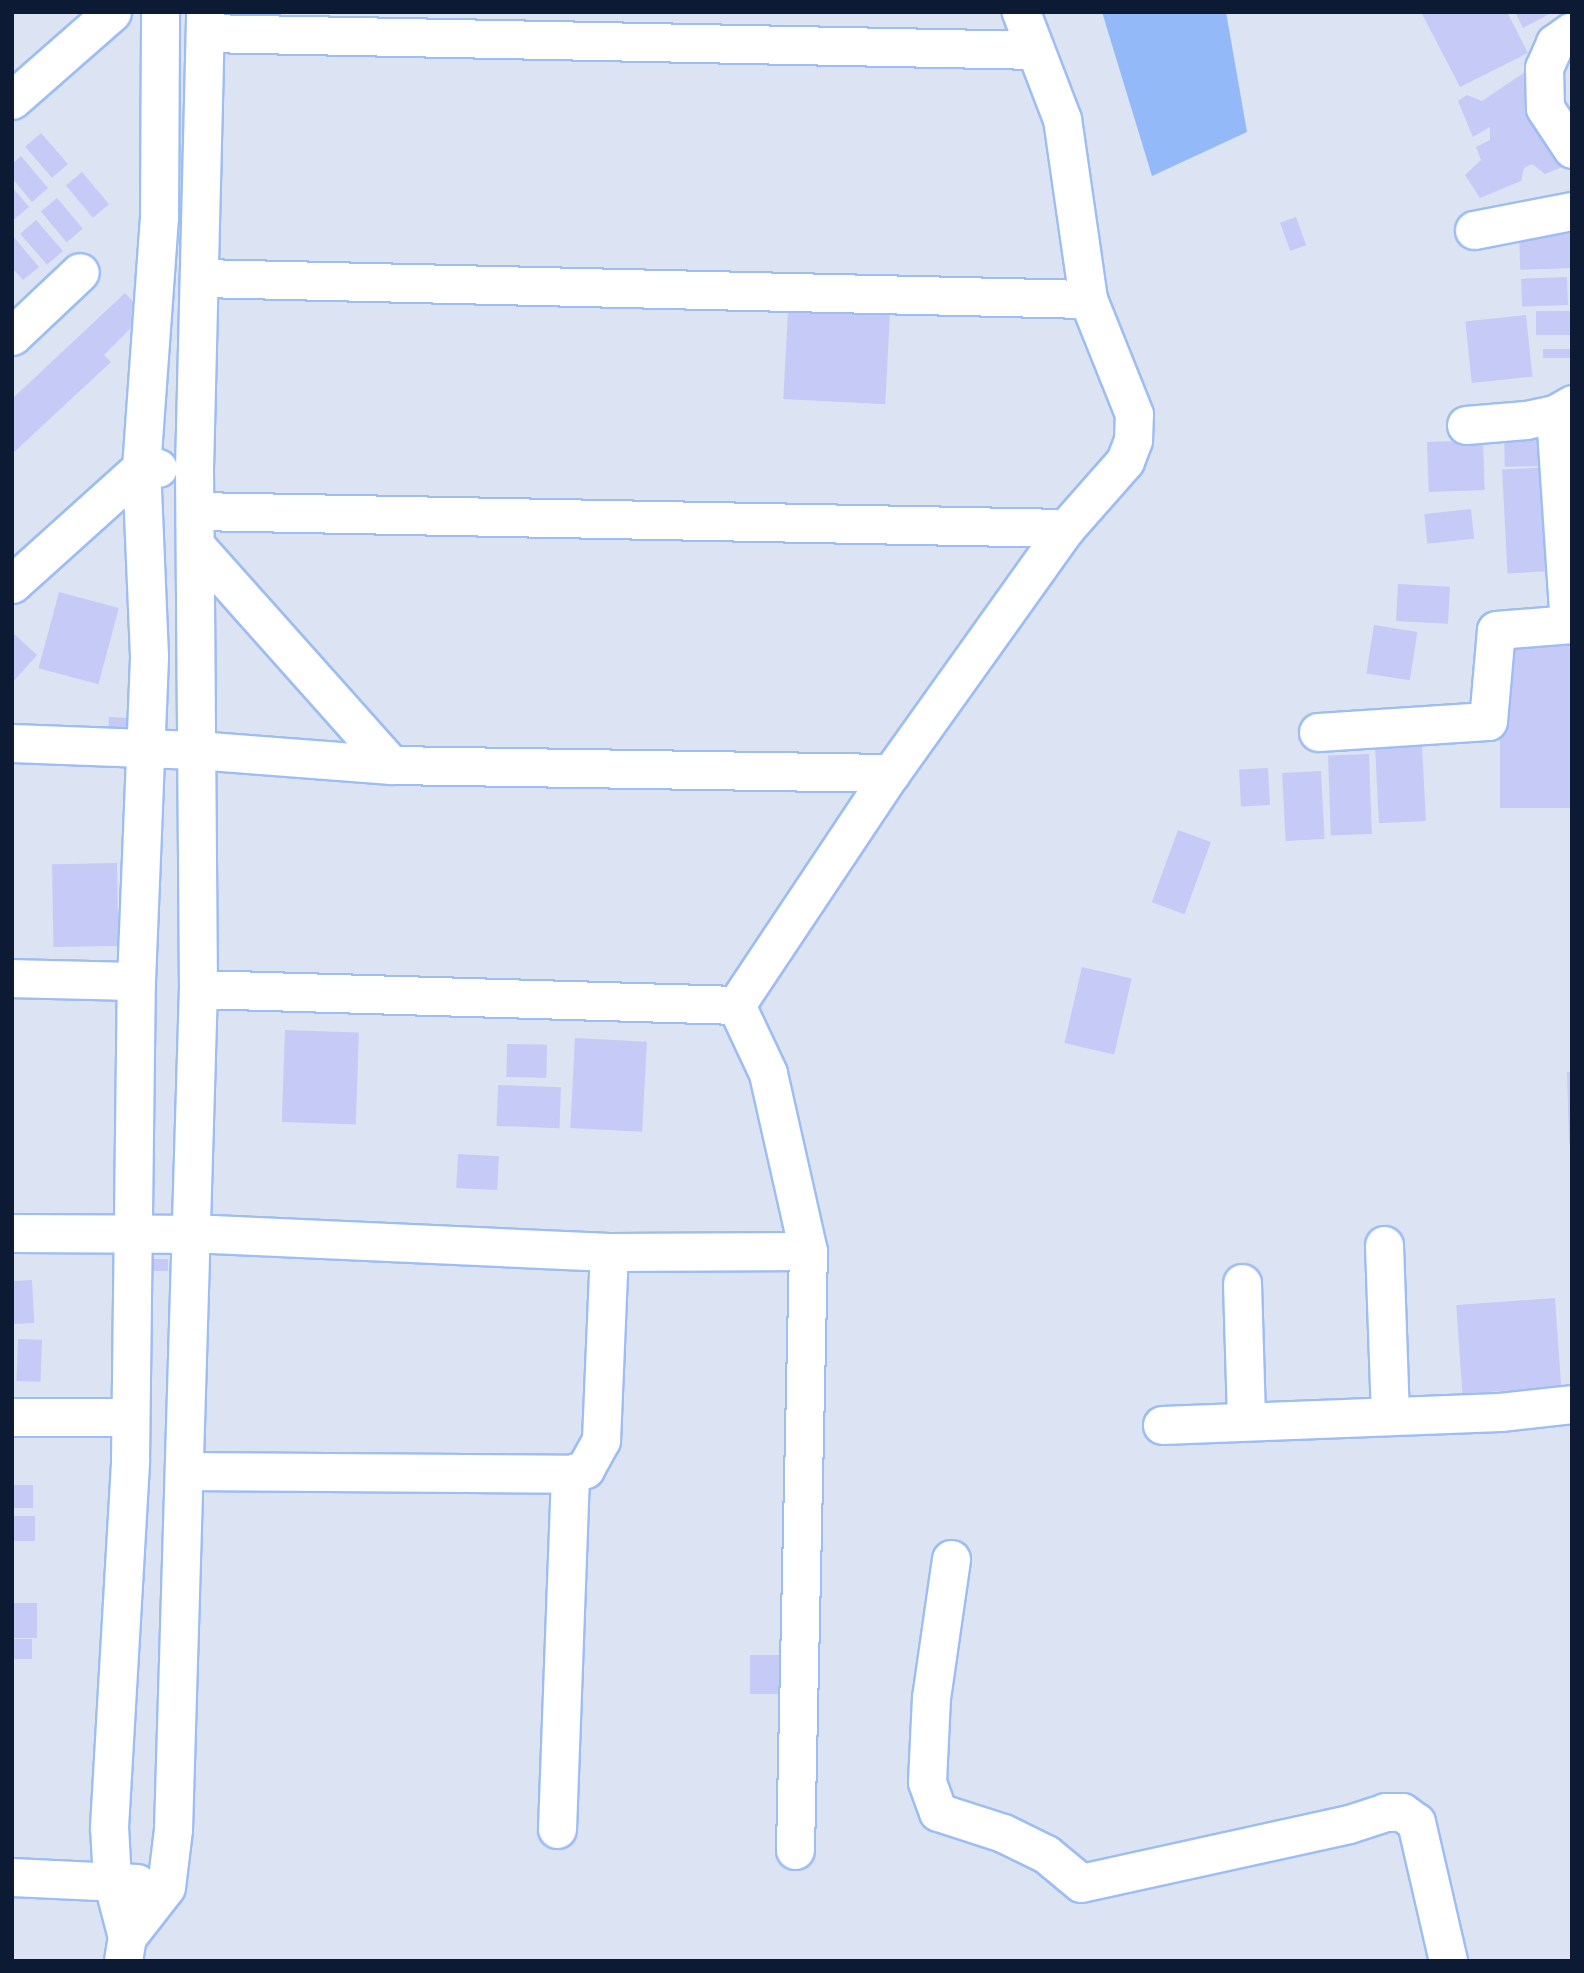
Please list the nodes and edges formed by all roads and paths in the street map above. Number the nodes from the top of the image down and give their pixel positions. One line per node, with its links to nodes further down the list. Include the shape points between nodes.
1 (112, 12): 7 (street)
2 (160, 12): 17 (street, via 159,217)
3 (1021, 12): 6 (street)
4 (205, 23): 6 (street); 12 (street)
5 (1572, 31): 8 (street, via 1555,43 1544,68 1545,108)
6 (1035, 50): 13 (street, via 1062,119)
7 (19, 81)
8 (1572, 149)
9 (1572, 211): 10 (street)
10 (1474, 230)
11 (80, 272): 14 (street)
12 (201, 278): 13 (street); 18 (street)
13 (1088, 299): 20 (street, via 1134,414 1133,440 1125,461)
14 (12, 335)
15 (1563, 409): 16 (street); 23 (street)
16 (1466, 425)
17 (141, 468): 18 (street); 22 (street); 26 (street)
18 (194, 469): 19 (street)
19 (196, 511): 20 (street); 21 (street)
20 (1066, 528): 29 (street)
21 (197, 547): 27 (street); 28 (street)
22 (12, 584)
23 (1570, 624): 24 (street, via 1496,629 1488,721)
24 (1318, 732)
25 (12, 743): 26 (street)
26 (148, 748): 27 (street); 31 (street)
27 (197, 750): 28 (street); 32 (street)
28 (391, 765): 29 (street)
29 (891, 773): 33 (street)
30 (12, 978): 31 (street)
31 (135, 981): 36 (street)
32 (198, 989): 33 (street); 35 (street)
33 (736, 1005): 38 (street, via 768,1073)
34 (12, 1233): 36 (street)
35 (191, 1234): 36 (street); 39 (street); 47 (street)
36 (136, 1237): 44 (street)
37 (1384, 1245): 42 (street)
38 (808, 1251): 39 (street); 51 (street)
39 (609, 1252): 48 (street, via 601,1440 585,1469)
40 (1242, 1283): 45 (street)
41 (1572, 1404): 42 (street, via 1500,1412)
42 (1390, 1414): 45 (street)
43 (12, 1417): 44 (street)
44 (130, 1417): 53 (street, via 109,1827)
45 (1246, 1421): 46 (street)
46 (1162, 1425)
47 (186, 1471): 48 (street); 54 (street, via 173,1829)
48 (570, 1474): 50 (street)
49 (951, 1559): 56 (street, via 931,1697 927,1782 939,1812 1035,1849 1081,1883 1385,1812 1402,1812 1416,1822)
50 (557, 1829)
51 (795, 1850)
52 (12, 1877): 53 (street)
53 (112, 1880): 54 (street); 55 (street)
54 (166, 1887): 55 (street)
55 (125, 1949)
56 (1448, 1961)

